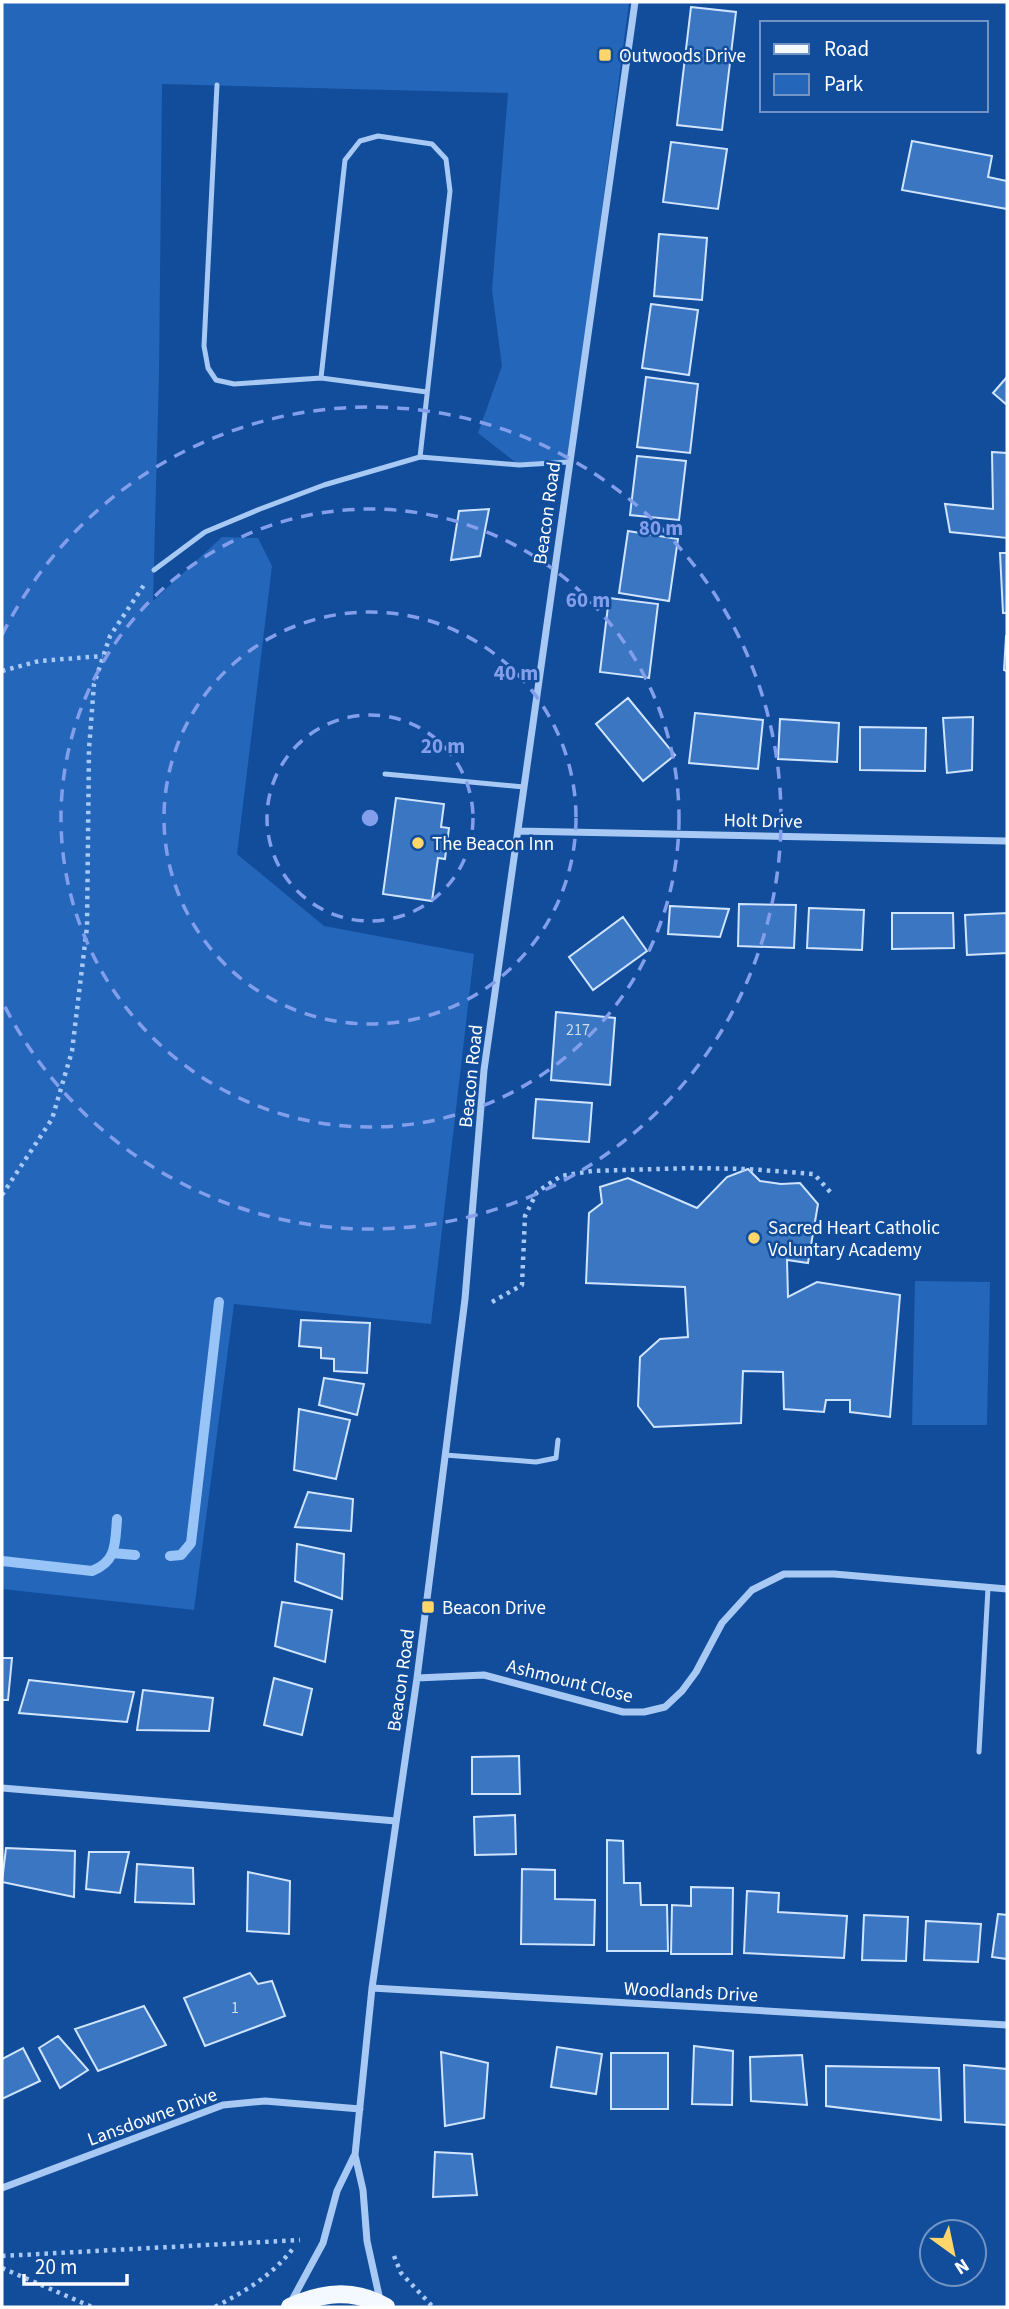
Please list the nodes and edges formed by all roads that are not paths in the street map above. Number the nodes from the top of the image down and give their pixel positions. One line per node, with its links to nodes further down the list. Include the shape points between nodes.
1 (635, 2): 6 (street, Beacon Road)
2 (217, 85): 3 (lane, via 204,346 208,368 216,380 234,384)
3 (321, 378): 4 (lane); 4 (lane, via 345,160 360,141 378,136 432,144 446,159 450,191)
4 (427, 392): 5 (lane)
5 (420, 457): 6 (lane, via 519,465); 7 (lane, via 249,513 205,532)
6 (569, 463): 9 (street, Beacon Road)
7 (154, 570)
8 (385, 774): 9 (lane)
9 (524, 787): 10 (street, Beacon Road)
10 (518, 831): 11 (street, Holt Drive); 13 (street, Beacon Road, via 484,1070 465,1299)
11 (1007, 841)
12 (558, 1440): 13 (lane, via 556,1458 536,1462)
13 (445, 1455): 16 (street, Beacon Road)
14 (988, 1588): 15 (street, Ashmount Close); 16 (street, Ashmount Close, via 784,1574 752,1590 722,1623 682,1690 665,1707 645,1713 623,1712 484,1675); 17 (lane)
15 (1007, 1589)
16 (416, 1678): 19 (street, Beacon Road)
17 (979, 1752)
18 (2, 1788): 19 (street)
19 (396, 1821): 20 (street, Beacon Road)
20 (372, 1988): 21 (street, Woodlands Drive); 22 (street, Beacon Road)
21 (1007, 2025)
22 (360, 2109): 23 (street, Beacon Road); 24 (street, Lansdowne Drive, via 265,2101 223,2105)
23 (355, 2155): 25 (street, Beacon Road, via 367,2241); 26 (street, Beacon Road, via 337,2191 323,2243)
24 (2, 2188)
25 (383, 2306): 26 (main road, via 358,2295 334,2293)
26 (289, 2307)

